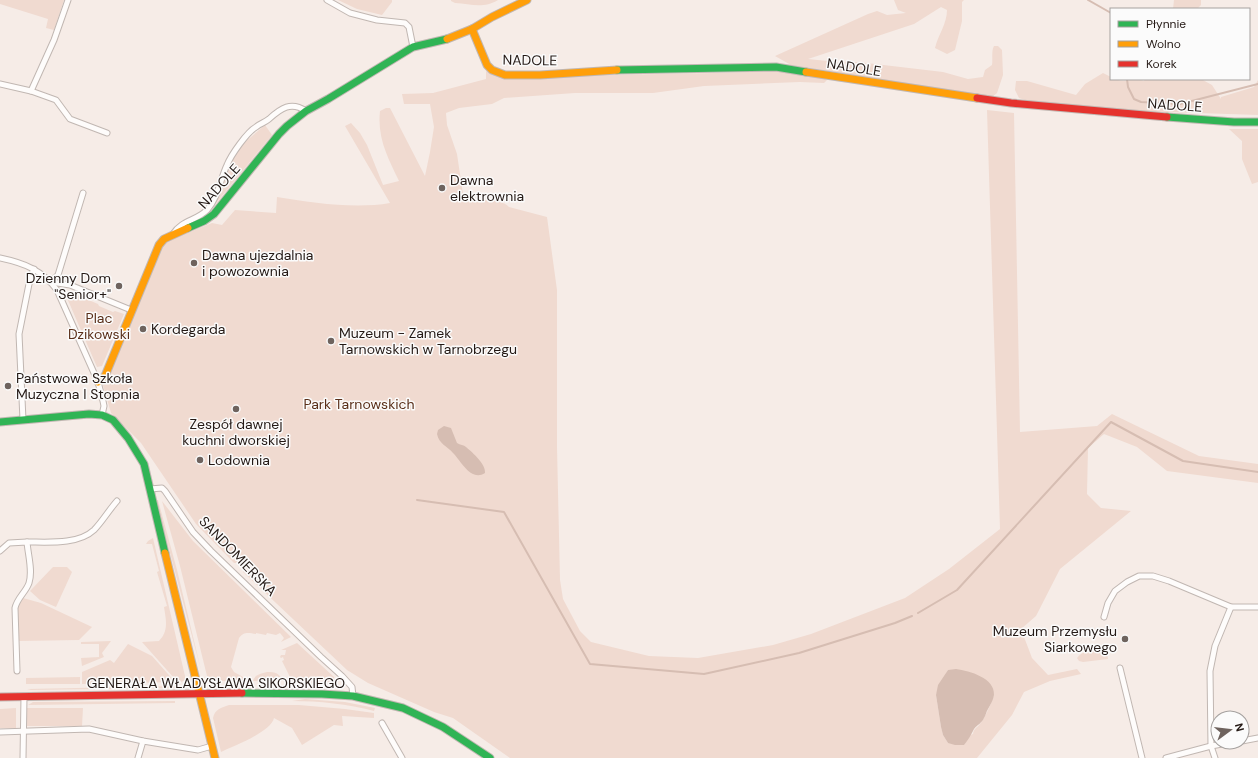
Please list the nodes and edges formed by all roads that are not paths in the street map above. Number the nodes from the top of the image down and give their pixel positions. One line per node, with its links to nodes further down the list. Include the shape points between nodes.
1 (68, 0): 7 (street, via 54,40)
2 (327, 0): 5 (street, via 350,12 377,20 405,23 409,26)
3 (527, 0): 4 (street, NADOLE)
4 (472, 29): 5 (street, NADOLE); 9 (street, NADOLE, via 487,65 505,75 776,68 1006,102 1153,116)
5 (413, 47): 8 (street, NADOLE)
6 (0, 84): 7 (street)
7 (31, 91): 10 (street, via 56,100 70,119)
8 (306, 111): 12 (street, NADOLE, via 279,134 214,214 204,222); 12 (street, via 300,106 289,106 256,127 233,154 207,210 198,217 184,222)
9 (1258, 122)
10 (107, 133)
11 (83, 193): 15 (street, via 58,275)
12 (173, 234): 16 (street, NADOLE, via 159,245)
13 (0, 258): 14 (street)
14 (34, 268): 15 (street); 19 (street, via 19,334)
15 (51, 282): 16 (street, via 70,284); 17 (street, via 57,290)
16 (131, 310): 17 (street, NADOLE, via 105,376)
17 (98, 382): 18 (street, via 104,406)
18 (102, 415): 19 (street); 21 (street, via 121,429 144,464)
19 (22, 420): 20 (street)
20 (0, 422)
21 (150, 489): 30 (street); 31 (street, SANDOMIERSKA, via 162,488 165,491 193,532 350,684)
22 (116, 501): 23 (street, via 94,530 83,537)
23 (28, 542): 24 (street, via 9,543); 29 (street, via 29,583 15,608)
24 (0, 551)
25 (1231, 607): 26 (street); 27 (street, via 1169,581 1153,576 1139,576 1115,591); 34 (street, via 1215,646 1210,671)
26 (1258, 607)
27 (1104, 617)
28 (1120, 668): 46 (street)
29 (18, 671)
30 (200, 694): 31 (street, GENERAŁA WŁADYSŁAWA SIKORSKIEGO); 33 (street, GENERAŁA WŁADYSŁAWA SIKORSKIEGO); 39 (street)
31 (353, 696): 45 (street, GENERAŁA WŁADYSŁAWA SIKORSKIEGO, via 403,708 443,727)
32 (0, 697): 33 (street, GENERAŁA WŁADYSŁAWA SIKORSKIEGO)
33 (24, 697): 36 (street)
34 (1211, 710)
35 (382, 723): 44 (street)
36 (23, 731): 37 (street); 38 (street, via 89,730); 41 (street)
37 (0, 732)
38 (143, 741): 39 (street, via 198,750); 42 (street)
39 (212, 746): 43 (street)
40 (1210, 746): 47 (street)
41 (23, 758)
42 (138, 758)
43 (215, 758)
44 (402, 758)
45 (490, 758)
46 (1142, 758)
47 (1166, 758)

